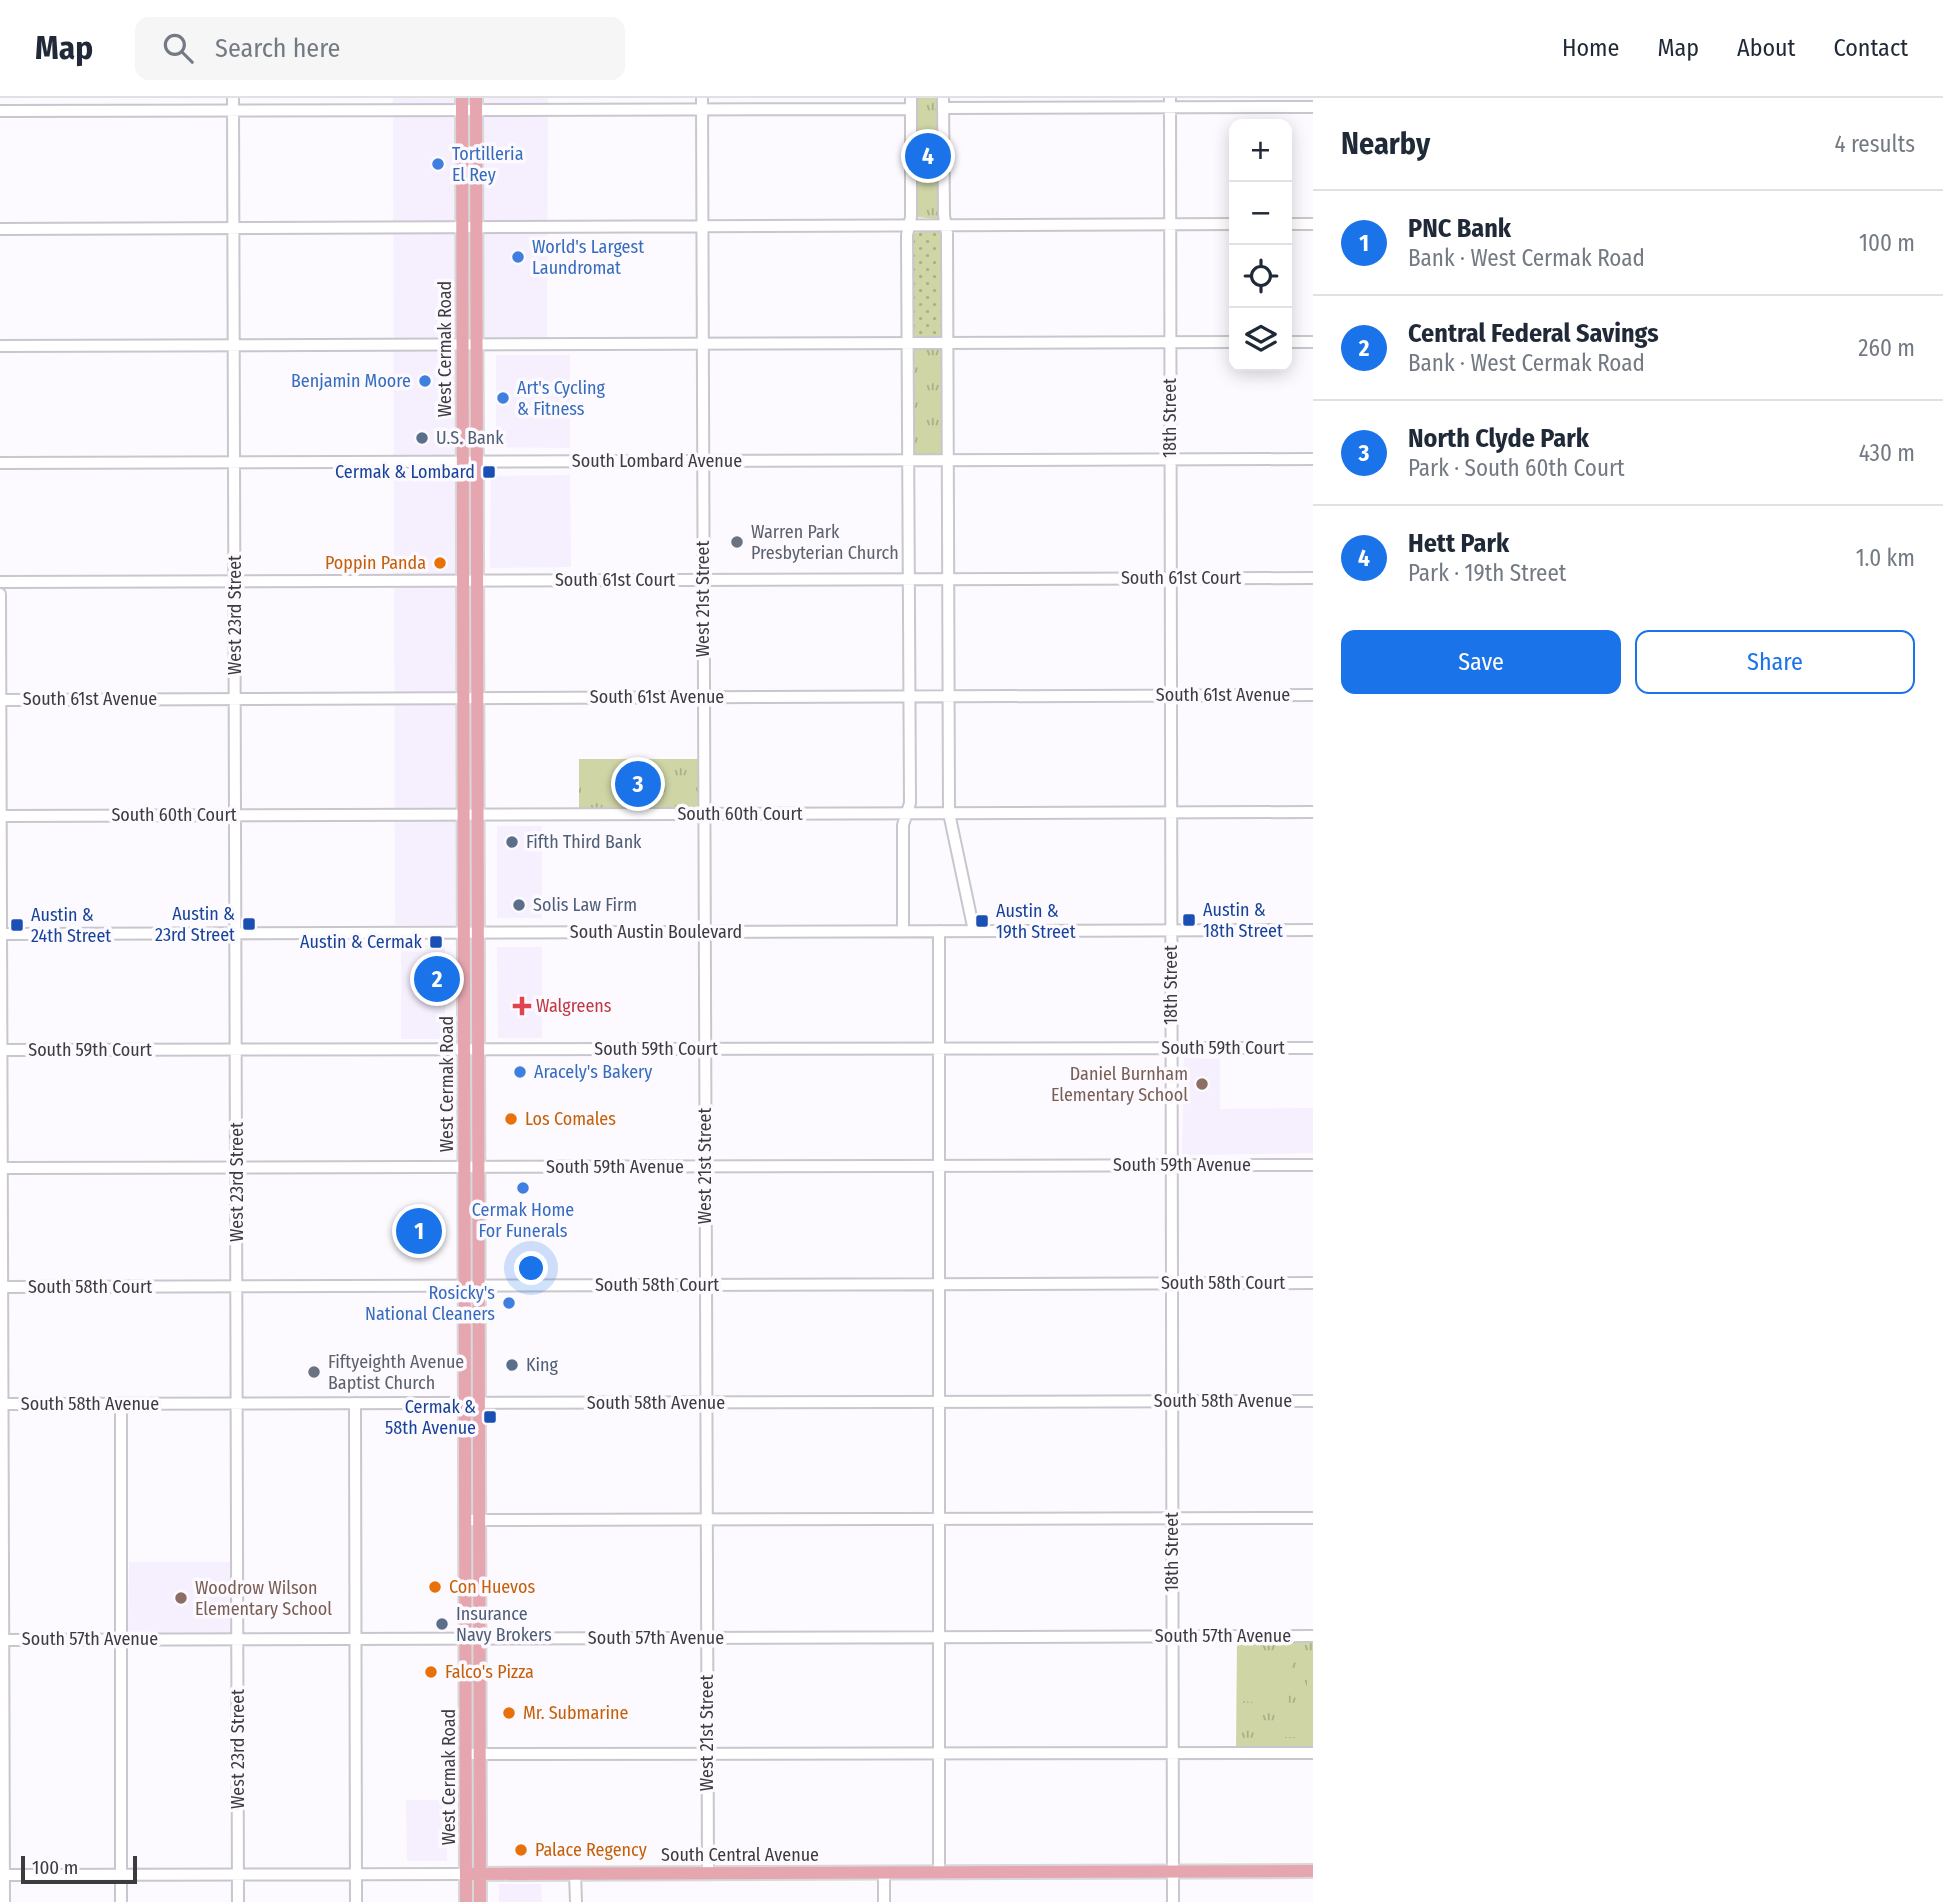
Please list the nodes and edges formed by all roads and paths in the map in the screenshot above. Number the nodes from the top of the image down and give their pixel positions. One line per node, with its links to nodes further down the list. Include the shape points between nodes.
1 (233, 98): 10 (street, West 23rd Street)
2 (1170, 102): 4 (street); 8 (street); 11 (street, 18th Street)
3 (911, 103): 7 (street); 15 (street)
4 (943, 103): 16 (street)
5 (462, 104): 6 (street); 10 (street); 18 (main road, West Cermak Road)
6 (476, 104): 7 (street); 19 (main road, West Cermak Road)
7 (702, 104): 17 (street, West 21st Street)
8 (1313, 107)
9 (0, 111): 10 (street)
10 (233, 111): 20 (street, West 23rd Street)
11 (1170, 224): 12 (street); 16 (street); 22 (street, 18th Street)
12 (1229, 224)
13 (1292, 224): 14 (street)
14 (1313, 224)
15 (908, 225): 16 (street); 17 (street); 26 (street)
16 (945, 225): 27 (street)
17 (702, 226): 19 (street); 30 (street, West 21st Street)
18 (462, 227): 19 (street); 20 (street); 28 (main road, West Cermak Road)
19 (476, 227): 29 (main road, West Cermak Road)
20 (234, 228): 21 (street); 31 (street, West 23rd Street)
21 (0, 229)
22 (1170, 342): 23 (street); 27 (street); 33 (street, 18th Street)
23 (1229, 342)
24 (1292, 342): 25 (street)
25 (1313, 342)
26 (907, 343): 27 (street); 30 (street); 35 (street)
27 (947, 343): 36 (street)
28 (462, 344): 29 (street); 31 (street); 37 (main road, West Cermak Road)
29 (476, 344): 30 (street); 38 (main road, West Cermak Road)
30 (702, 344): 39 (street, West 21st Street)
31 (234, 345): 32 (street); 40 (street, West 23rd Street)
32 (0, 346)
33 (1170, 459): 34 (street, South Lombard Avenue); 36 (street, South Lombard Avenue); 42 (street, 18th Street)
34 (1313, 459)
35 (908, 460): 36 (street, South Lombard Avenue); 39 (street, South Lombard Avenue); 44 (street)
36 (948, 460): 45 (street)
37 (463, 461): 38 (street, South Lombard Avenue); 40 (street, South Lombard Avenue); 48 (main road, West Cermak Road)
38 (477, 461): 39 (street, South Lombard Avenue); 48 (main road, West Cermak Road)
39 (703, 461): 46 (street, West 21st Street)
40 (234, 462): 41 (street, South Lombard Avenue); 47 (street, West 23rd Street)
41 (0, 463)
42 (1170, 578): 43 (street, South 61st Court); 45 (street, South 61st Court); 51 (street, 18th Street)
43 (1313, 578)
44 (910, 579): 45 (street, South 61st Court); 46 (street, South 61st Court); 53 (street)
45 (948, 579): 54 (street)
46 (703, 580): 48 (street, South 61st Court); 55 (street, West 21st Street)
47 (235, 581): 48 (street, South 61st Court); 49 (street, South 61st Court); 58 (street, West 23rd Street)
48 (470, 581): 56 (main road, West Cermak Road)
49 (0, 582)
50 (0, 594): 57 (street)
51 (1171, 695): 52 (street, South 61st Avenue); 54 (street, South 61st Avenue); 59 (street, 18th Street)
52 (1313, 695)
53 (910, 696): 54 (street, South 61st Avenue); 55 (street, South 61st Avenue); 61 (street)
54 (948, 696): 62 (street)
55 (704, 697): 56 (street, South 61st Avenue); 64 (street, West 21st Street)
56 (470, 698): 58 (street, South 61st Avenue); 63 (main road, West Cermak Road)
57 (0, 699): 58 (street, South 61st Avenue); 66 (street)
58 (235, 699): 65 (street, West 23rd Street)
59 (1171, 812): 60 (street, South 60th Court); 62 (street, South 60th Court); 67 (street, 18th Street)
60 (1313, 812)
61 (909, 813): 62 (street, South 60th Court); 64 (street, South 60th Court); 69 (street, via 902,825)
62 (949, 813): 71 (street)
63 (470, 814): 64 (street, South 60th Court); 65 (street, South 60th Court); 72 (main road, West Cermak Road)
64 (704, 814): 73 (street, West 21st Street)
65 (236, 815): 66 (street, South 60th Court); 74 (street, West 23rd Street)
66 (0, 816): 75 (street)
67 (1171, 930): 68 (street, South Austin Boulevard); 71 (street, South Austin Boulevard); 76 (street, 18th Street)
68 (1313, 930)
69 (903, 931): 70 (street, South Austin Boulevard); 73 (street, South Austin Boulevard)
70 (939, 931): 71 (street, South Austin Boulevard); 80 (street)
71 (974, 931)
72 (471, 932): 73 (street, South Austin Boulevard); 74 (street, South Austin Boulevard); 78 (main road, West Cermak Road)
73 (704, 932): 79 (street, West 21st Street)
74 (237, 933): 75 (street, South Austin Boulevard); 81 (street, West 23rd Street)
75 (0, 934): 82 (street)
76 (1171, 1048): 77 (street, South 59th Court); 80 (street, South 59th Court); 83 (street, 18th Street)
77 (1313, 1048)
78 (471, 1049): 79 (street, South 59th Court); 81 (street, South 59th Court); 87 (main road, West Cermak Road)
79 (705, 1049): 80 (street, South 59th Court); 85 (street, West 21st Street)
80 (939, 1049): 86 (street)
81 (237, 1050): 82 (street, South 59th Court); 89 (street, West 23rd Street)
82 (1, 1051): 88 (street)
83 (1172, 1165): 84 (street, South 59th Avenue); 86 (street, South 59th Avenue); 92 (street, 18th Street)
84 (1313, 1165)
85 (705, 1166): 86 (street, South 59th Avenue); 87 (street, South 59th Avenue); 93 (street, West 21st Street)
86 (939, 1166): 91 (street)
87 (471, 1167): 89 (street, South 59th Avenue); 94 (main road, West Cermak Road)
88 (2, 1168): 89 (street, South 59th Avenue); 95 (street)
89 (237, 1168): 96 (street, West 23rd Street)
90 (1313, 1283): 92 (street, South 58th Court)
91 (939, 1284): 92 (street, South 58th Court); 93 (street, South 58th Court); 98 (street)
92 (1172, 1284): 99 (street, 18th Street)
93 (706, 1285): 94 (street, South 58th Court); 101 (street, West 21st Street)
94 (472, 1286): 96 (street, South 58th Court); 100 (main road, West Cermak Road)
95 (1, 1287): 96 (street, South 58th Court); 102 (street)
96 (237, 1287): 104 (street, West 23rd Street)
97 (1313, 1401): 99 (street, South 58th Avenue)
98 (939, 1402): 99 (street, South 58th Avenue); 101 (street, South 58th Avenue); 106 (street)
99 (1172, 1402): 107 (street, 18th Street)
100 (472, 1403): 101 (street, South 58th Avenue); 105 (street, South 58th Avenue); 110 (main road, West Cermak Road)
101 (706, 1403): 109 (street, West 21st Street)
102 (1, 1404): 103 (street, South 58th Avenue); 111 (street)
103 (121, 1404): 104 (street, South 58th Avenue); 116 (street)
104 (237, 1404): 105 (street, South 58th Avenue); 117 (street, West 23rd Street)
105 (355, 1404): 118 (street)
106 (939, 1518): 107 (street); 109 (street); 113 (street)
107 (1172, 1518): 108 (street); 114 (street, 18th Street)
108 (1313, 1518)
109 (706, 1519): 110 (street); 115 (street, West 21st Street)
110 (472, 1520): 119 (main road, West Cermak Road)
111 (1, 1521): 120 (street)
112 (1313, 1636): 114 (street, South 57th Avenue)
113 (939, 1637): 114 (street, South 57th Avenue); 115 (street, South 57th Avenue); 122 (street)
114 (1172, 1637): 123 (street, 18th Street)
115 (707, 1638): 119 (street, South 57th Avenue); 125 (street, West 21st Street)
116 (121, 1639): 117 (street, South 57th Avenue); 120 (street, South 57th Avenue); 132 (street)
117 (238, 1639): 118 (street, South 57th Avenue); 133 (street, West 23rd Street)
118 (356, 1639): 119 (street, South 57th Avenue); 134 (street)
119 (473, 1639): 124 (main road, West Cermak Road)
120 (2, 1640): 126 (street)
121 (1313, 1752): 123 (street)
122 (939, 1753): 123 (street); 125 (street); 129 (street)
123 (1173, 1753): 130 (street, 18th Street)
124 (473, 1754): 125 (street); 135 (main road, West Cermak Road)
125 (708, 1754): 128 (street, West 21st Street)
126 (2, 1756): 137 (street)
127 (1313, 1871): 130 (main road, South Central Avenue)
128 (708, 1872): 131 (main road, South Central Avenue); 136 (main road, South Central Avenue)
129 (939, 1872): 130 (main road, South Central Avenue); 131 (main road, South Central Avenue)
130 (1173, 1872): 146 (street, 18th Street)
131 (884, 1873): 145 (street)
132 (121, 1874): 133 (street, South Central Avenue); 137 (street, South Central Avenue); 139 (street)
133 (238, 1874): 134 (street, South Central Avenue); 140 (street, West 23rd Street)
134 (356, 1874): 135 (street, South Central Avenue); 141 (street)
135 (473, 1874): 136 (main road, South Central Avenue); 142 (main road, West Cermak Road); 143 (main road, West Cermak Road)
136 (575, 1874): 144 (street)
137 (2, 1875): 138 (street)
138 (4, 1902)
139 (121, 1902)
140 (238, 1902)
141 (356, 1902)
142 (466, 1902)
143 (480, 1902)
144 (576, 1902)
145 (884, 1902)
146 (1173, 1902)

